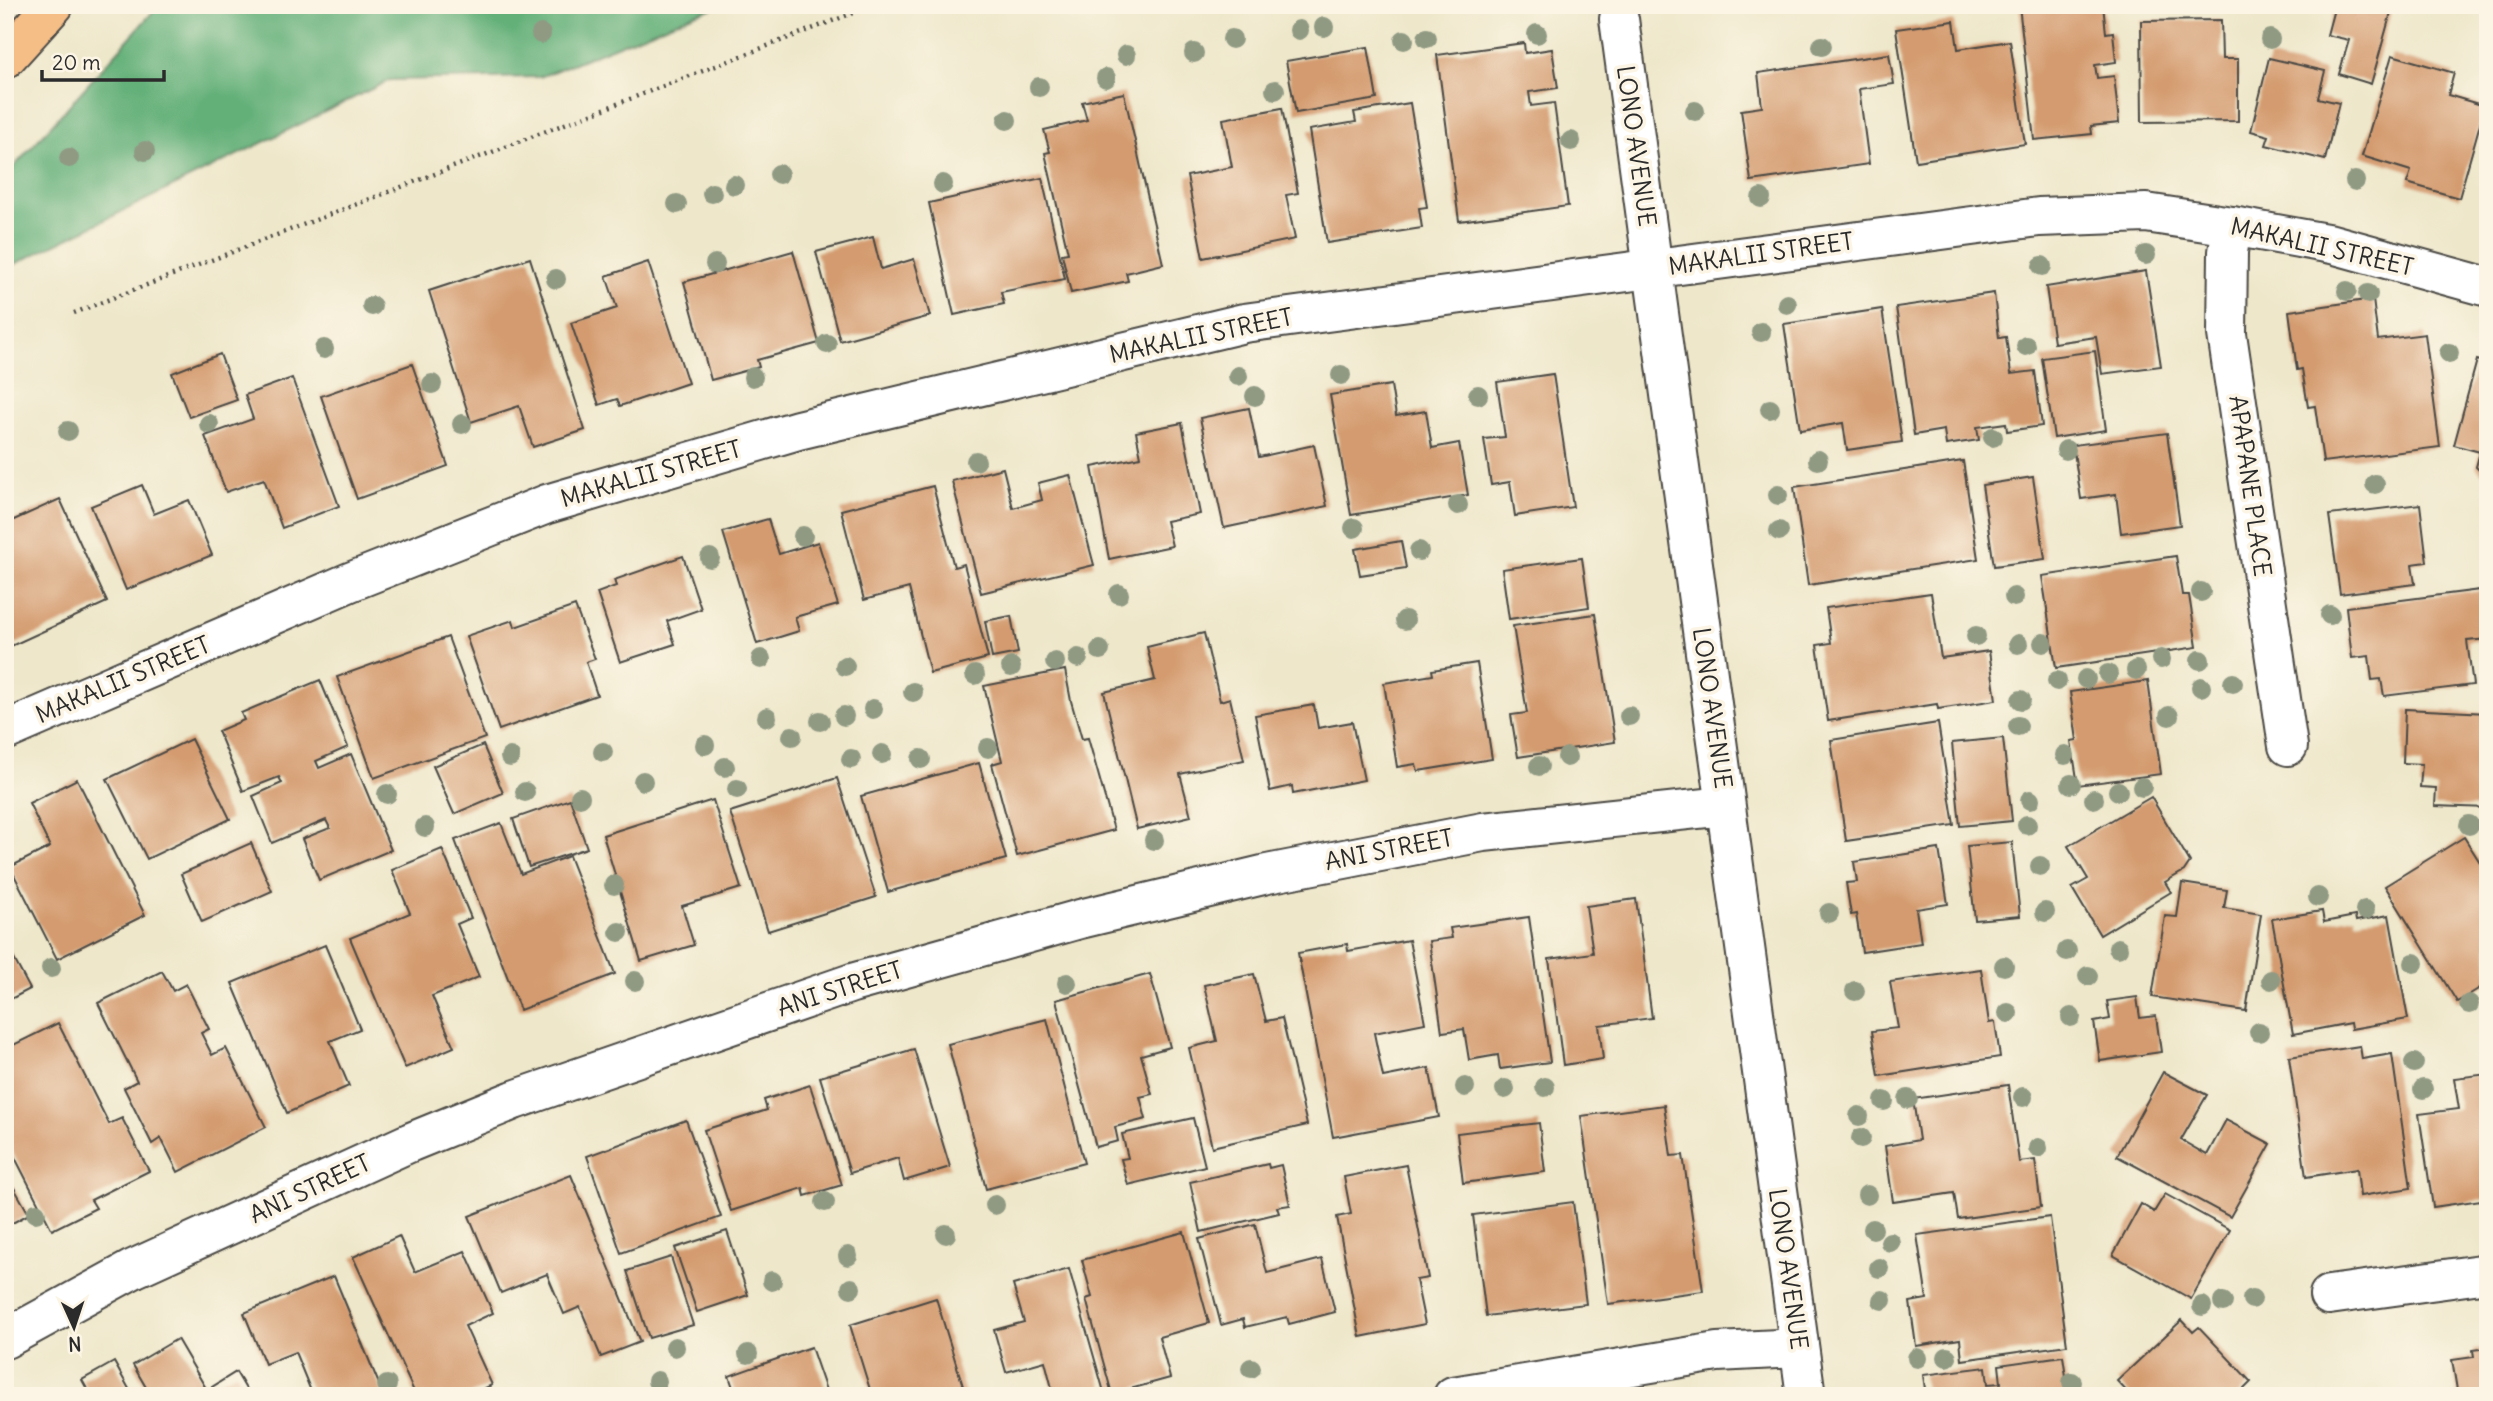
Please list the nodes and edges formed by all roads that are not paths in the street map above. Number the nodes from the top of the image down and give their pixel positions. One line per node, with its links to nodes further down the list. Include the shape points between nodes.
1 (54, 5): 3 (main road)
2 (1619, 19): 5 (street, LONO AVENUE)
3 (5, 59)
4 (2232, 226): 5 (street, MAKALII STREET, via 2146,213 2039,217); 6 (street, MAKALII STREET, via 2332,244); 8 (street, APAPANE PLACE, via 2227,334)
5 (1653, 269): 7 (street, MAKALII STREET, via 1244,323 798,430 547,504 350,582); 9 (street, LONO AVENUE)
6 (2488, 287)
7 (5, 731)
8 (2288, 746)
9 (1725, 806): 12 (street, ANI STREET, via 1483,832 1267,874 1080,919 852,983 514,1100 411,1142 133,1269); 13 (street, LONO AVENUE)
10 (2488, 1273): 11 (street)
11 (2329, 1295)
12 (5, 1339)
13 (1799, 1348): 14 (street, via 1717,1352); 15 (street, LONO AVENUE)
14 (1453, 1396)
15 (1806, 1396)

